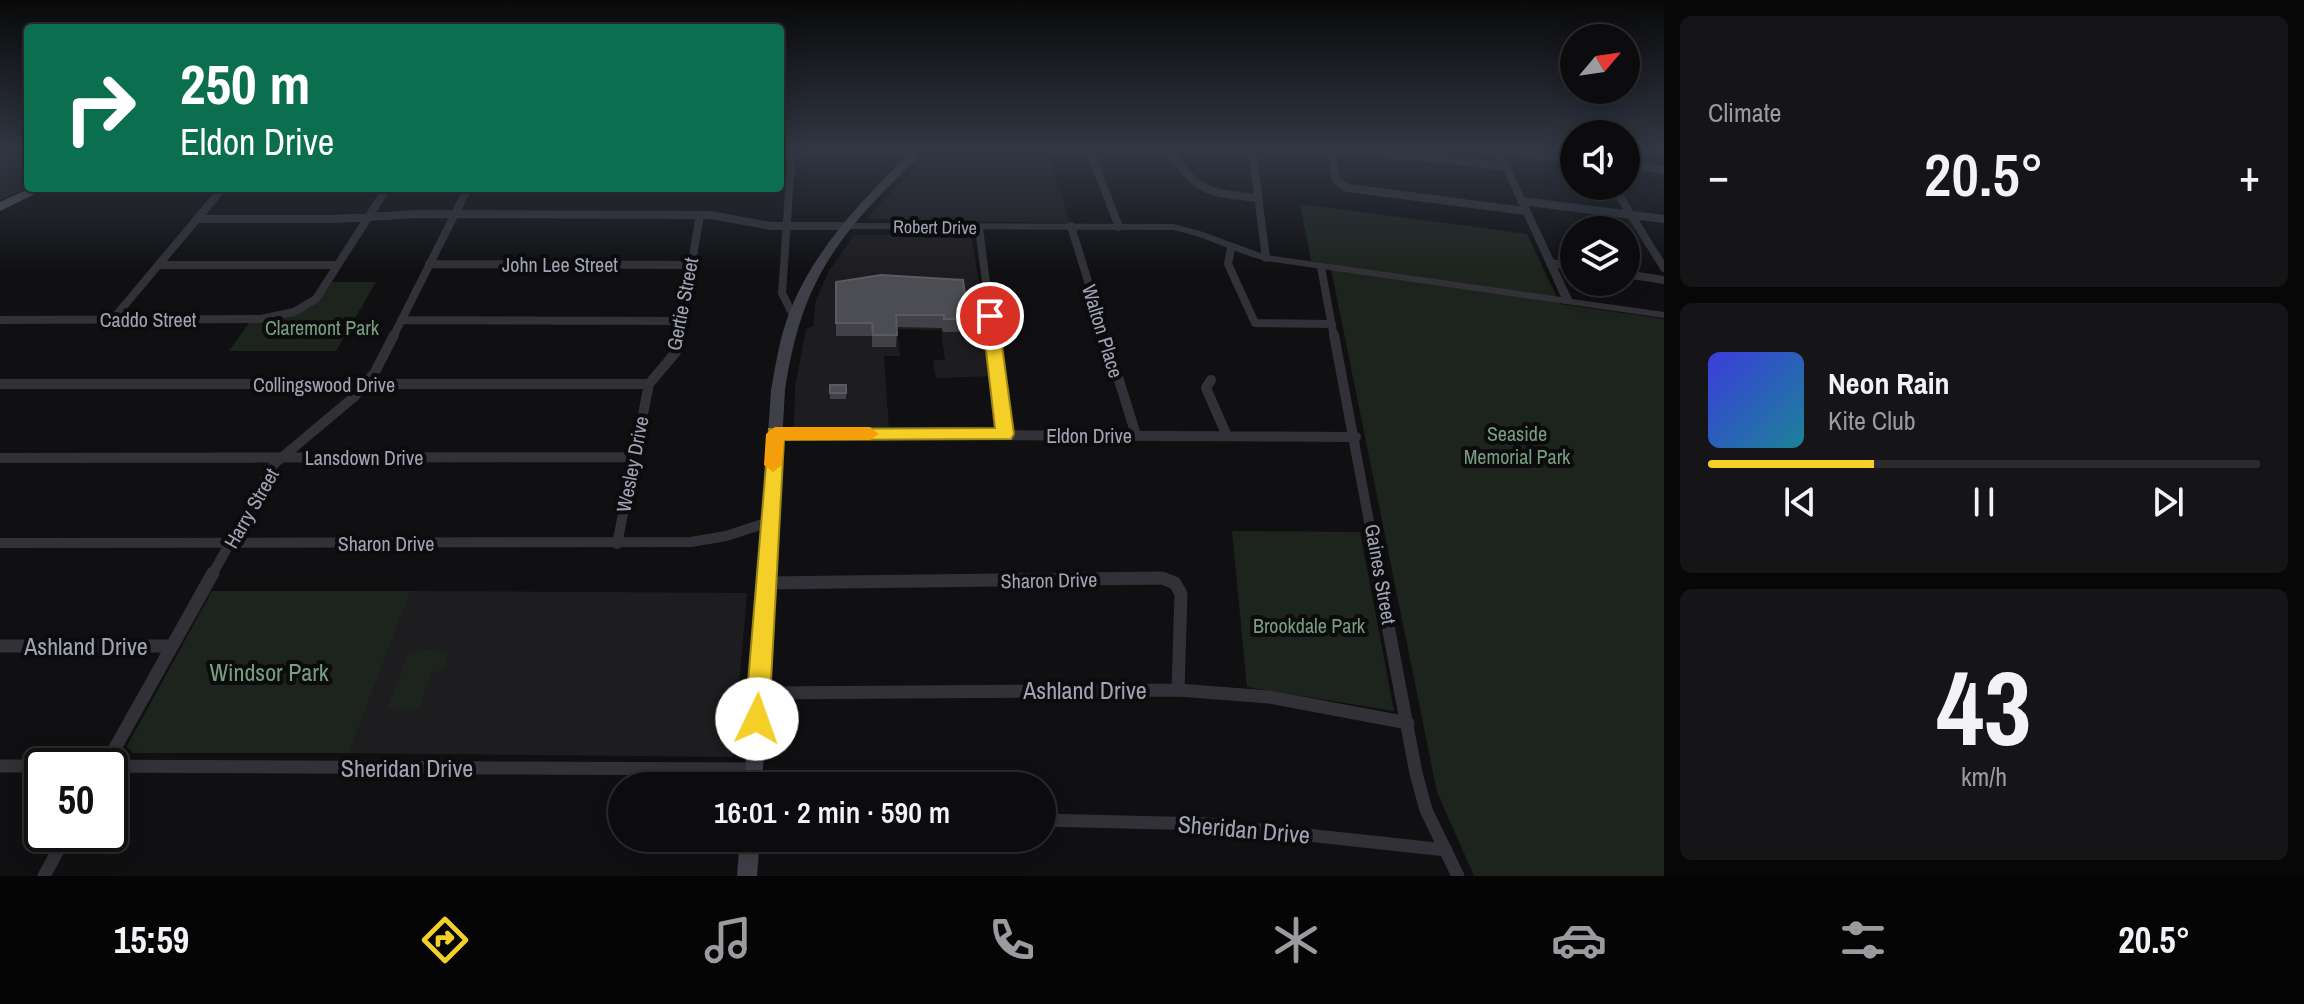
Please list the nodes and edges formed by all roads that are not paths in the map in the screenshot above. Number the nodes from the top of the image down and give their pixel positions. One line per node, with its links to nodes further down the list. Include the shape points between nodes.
1 (788, 190): 24 (street)
2 (880, 190): 22 (main road)
3 (1105, 190): 25 (street)
4 (1205, 190): 12 (street)
5 (1257, 190): 12 (street)
6 (1376, 190): 14 (street)
7 (1515, 190): 14 (street)
8 (32, 192): 15 (main road)
9 (220, 192): 20 (street)
10 (384, 192): 19 (street)
11 (466, 192): 16 (street, Harry Street)
12 (1258, 198): 28 (street)
13 (1622, 200): 18 (street)
14 (1523, 206): 18 (street); 29 (street)
15 (0, 207)
16 (455, 214): 17 (street, Robert Drive); 19 (street, Robert Drive); 30 (street, Harry Street)
17 (700, 215): 24 (street, Robert Drive); 33 (street, Gertie Street)
18 (1631, 215): 21 (street); 36 (street)
19 (369, 216): 20 (street, Robert Drive); 32 (street)
20 (198, 219): 31 (street)
21 (1664, 219)
22 (844, 226): 24 (street, Robert Drive); 26 (street, Robert Drive); 40 (main road, via 813,269)
23 (1071, 226): 25 (street, Robert Drive); 26 (street, Robert Drive); 53 (street, Walton Place)
24 (785, 227): 40 (street, via 782,293)
25 (1119, 227): 27 (street, Robert Drive, via 1183,228)
26 (979, 228): 52 (street)
27 (1231, 248): 28 (street, Robert Drive); 46 (street, via 1228,264 1255,323)
28 (1266, 258): 35 (street, Robert Drive)
29 (1550, 263): 34 (street); 39 (street)
30 (429, 264): 33 (street, John Lee Street); 44 (street, Harry Street)
31 (159, 265): 32 (street); 42 (street)
32 (338, 265): 42 (street, Caddo Street, via 316,300 295,312 261,319)
33 (690, 265): 45 (street, Gertie Street)
34 (1560, 265)
35 (1321, 267): 39 (street, Robert Drive); 46 (street, Gaines Street)
36 (1664, 268)
37 (1640, 276): 38 (street)
38 (1664, 280)
39 (1568, 301): 41 (street, Robert Drive)
40 (793, 315): 51 (main road, via 781,363)
41 (1664, 315)
42 (113, 319): 43 (street, Caddo Street)
43 (0, 320)
44 (401, 320): 45 (street); 49 (street, Harry Street)
45 (680, 321): 50 (street, Gertie Street, via 676,352)
46 (1332, 324): 55 (street, Gaines Street)
47 (1211, 380): 54 (street, via 1206,388)
48 (0, 384): 49 (street, Collingswood Drive)
49 (366, 384): 50 (street, Collingswood Drive); 56 (street, Harry Street)
50 (649, 384): 57 (street, Wesley Drive)
51 (775, 434): 52 (street, Eldon Drive); 59 (main road)
52 (1005, 434): 53 (street, Eldon Drive)
53 (1136, 435): 54 (street, Eldon Drive)
54 (1227, 436): 55 (street, Eldon Drive)
55 (1356, 437): 68 (street, Gaines Street)
56 (282, 457): 57 (street, Lansdown Drive); 58 (street, Lansdown Drive); 61 (street, Harry Street)
57 (633, 457): 62 (street, Wesley Drive)
58 (0, 458)
59 (769, 522): 62 (street, Sharon Drive, via 708,541); 63 (main road)
60 (0, 543): 61 (street, Sharon Drive)
61 (230, 543): 62 (street, Sharon Drive); 65 (street, Harry Street)
62 (617, 544)
63 (766, 583): 66 (street, Sharon Drive, via 1162,578 1175,583 1181,594); 67 (main road)
64 (0, 646): 65 (street, Ashland Drive)
65 (172, 646): 69 (street, Harry Street)
66 (1178, 690): 67 (street, Ashland Drive); 68 (street, Ashland Drive, via 1269,697)
67 (759, 693): 73 (main road)
68 (1408, 723): 76 (street, Gaines Street, via 1426,810)
69 (115, 748)
70 (0, 766): 71 (street)
71 (24, 766)
72 (128, 766): 73 (street, Sheridan Drive)
73 (754, 769): 74 (main road)
74 (754, 772)
75 (1056, 820): 76 (street, Sheridan Drive, via 1205,824)
76 (1446, 850): 81 (street, Gaines Street)
77 (57, 852): 79 (street)
78 (749, 852): 80 (main road)
79 (44, 876)
80 (747, 876)
81 (1458, 876)

